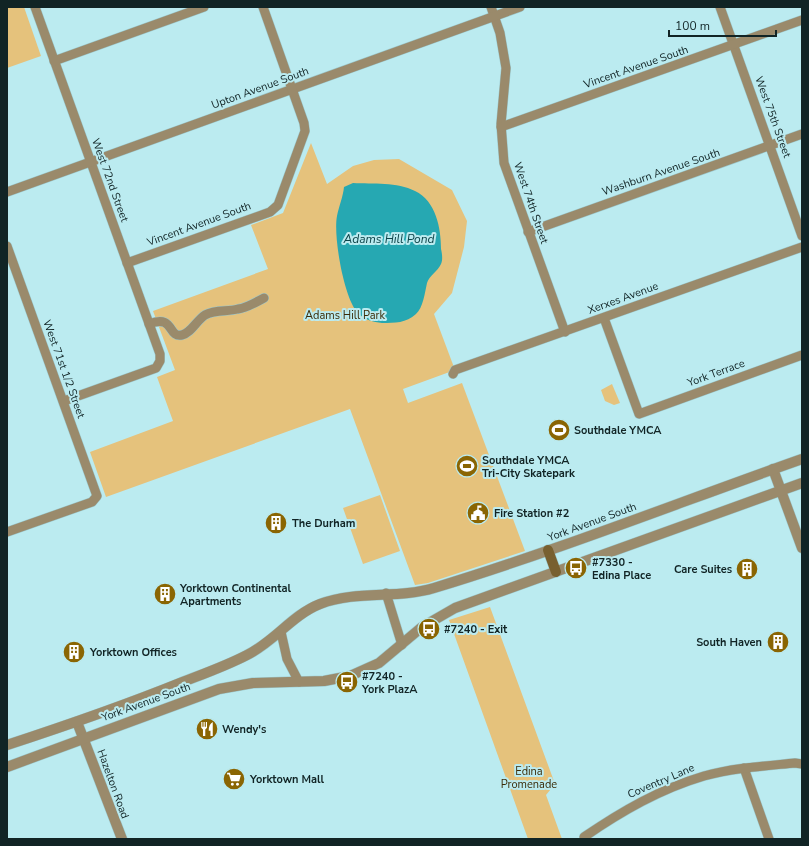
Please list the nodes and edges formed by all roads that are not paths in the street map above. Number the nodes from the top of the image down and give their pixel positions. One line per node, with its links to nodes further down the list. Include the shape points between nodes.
1 (35, 7): 10 (street, West 72nd Street)
2 (204, 7): 10 (street)
3 (263, 7): 11 (street)
4 (491, 7): 7 (street, West 74th Street)
5 (520, 7): 7 (street, Upton Avenue South)
6 (720, 7): 9 (street, West 75th Street)
7 (494, 16): 11 (street, Upton Avenue South); 12 (street, West 74th Street, via 504,50 506,68)
8 (802, 20): 9 (street, Vincent Avenue South)
9 (734, 45): 12 (street, Vincent Avenue South); 14 (street, West 75th Street)
10 (54, 61): 15 (street, West 72nd Street)
11 (292, 89): 15 (street, Upton Avenue South); 21 (street, Vincent Avenue South, via 305,131 278,205 270,212)
12 (501, 127): 17 (street, West 74th Street, via 504,163)
13 (802, 134): 14 (street, Washburn Avenue South)
14 (770, 145): 17 (street, Washburn Avenue South); 18 (street, West 75th Street)
15 (90, 162): 16 (street, Upton Avenue South); 21 (street, West 72nd Street)
16 (7, 192)
17 (528, 232): 25 (street, West 74th Street)
18 (802, 236)
19 (7, 246): 28 (street, West 71st 1/2 Street)
20 (802, 247): 23 (street, Xerxes Avenue)
21 (127, 263): 24 (street, West 72nd Street)
22 (264, 298): 24 (street, via 238,309 221,310 206,315 181,336 165,322 159,320)
23 (604, 318): 25 (street, Xerxes Avenue); 26 (street, York Terrace, via 639,414)
24 (149, 324): 28 (street, West 72nd Street, via 160,354 156,368)
25 (565, 332): 27 (street, Xerxes Avenue, via 456,370)
26 (802, 355)
27 (453, 374)
28 (64, 401): 33 (street, West 71st 1/2 Street, via 97,496 95,499)
29 (802, 459): 30 (street, York Avenue South)
30 (773, 469): 32 (street); 35 (street, York Avenue South)
31 (802, 483): 32 (street, York Avenue South)
32 (781, 491): 34 (street); 36 (street, York Avenue South)
33 (7, 532)
34 (802, 548)
35 (548, 550): 36 (main road); 37 (street, York Avenue South, via 447,584 407,593)
36 (556, 572): 39 (street, York Avenue South, via 455,608 422,627)
37 (386, 593): 38 (street, York Avenue South, via 320,604 293,619); 39 (street)
38 (281, 632): 40 (street, via 287,659); 41 (street, York Avenue South, via 249,655)
39 (402, 645): 40 (street, York Avenue South, via 379,663 350,676)
40 (299, 682): 42 (street, York Avenue South, via 253,683 219,689)
41 (77, 722): 42 (street, Hazelton Road); 43 (street, York Avenue South)
42 (83, 737): 45 (street, York Avenue South); 48 (street, Hazelton Road)
43 (7, 745)
44 (802, 764): 46 (street, Coventry Lane)
45 (7, 766)
46 (744, 768): 47 (street, Coventry Lane, via 705,776 661,792 639,802); 49 (street)
47 (584, 837)
48 (122, 839)
49 (769, 839)

